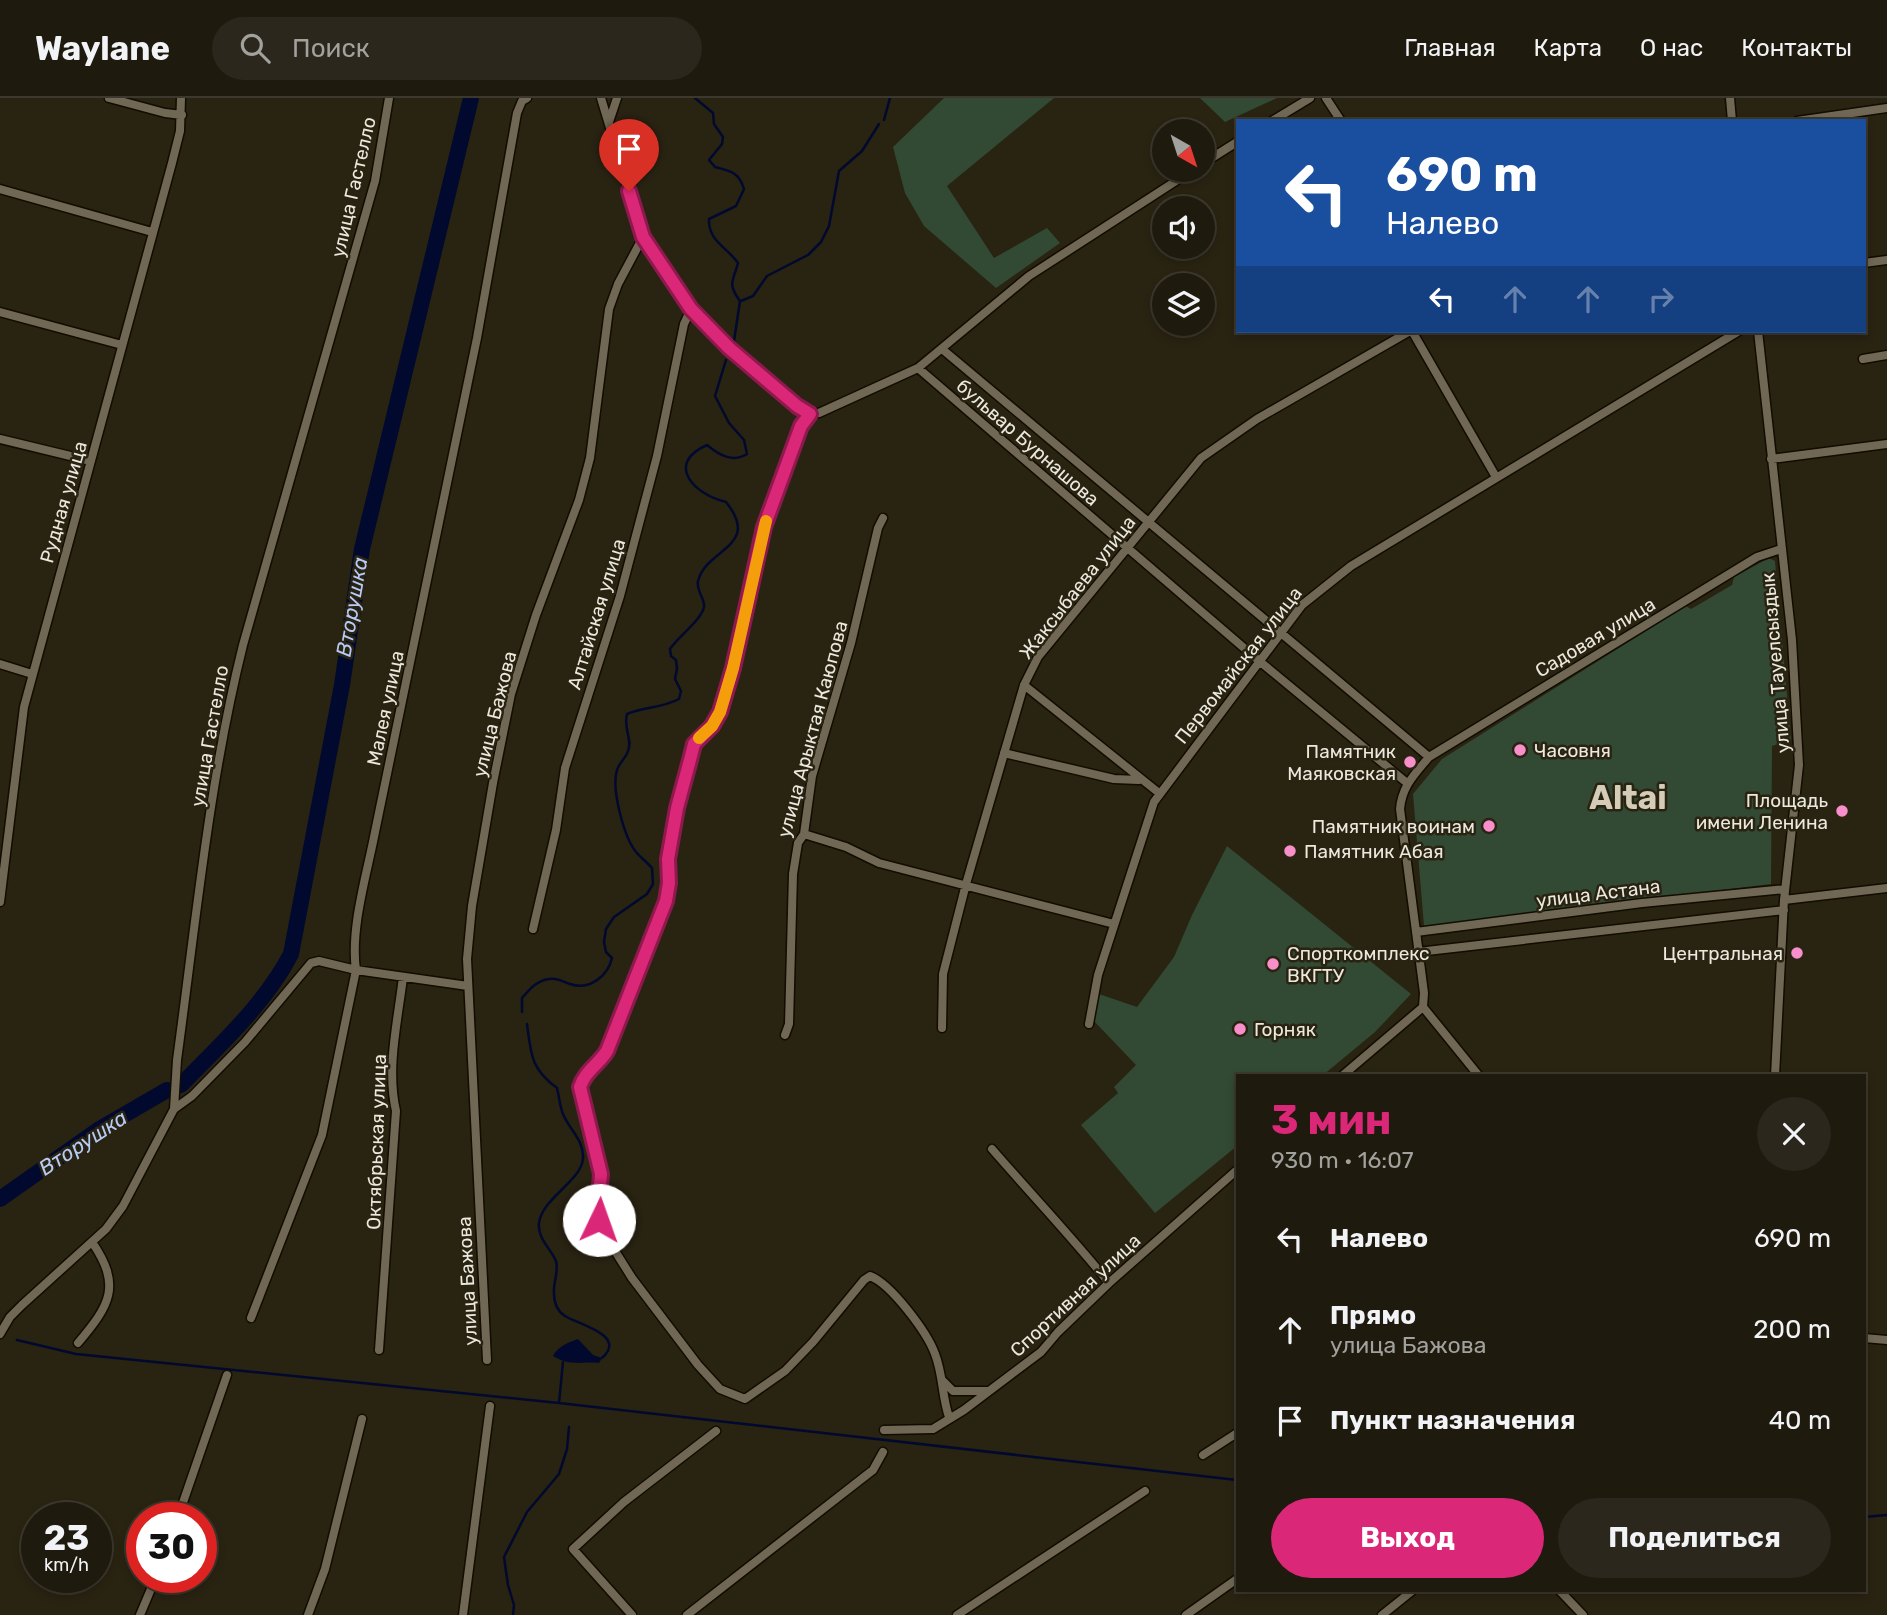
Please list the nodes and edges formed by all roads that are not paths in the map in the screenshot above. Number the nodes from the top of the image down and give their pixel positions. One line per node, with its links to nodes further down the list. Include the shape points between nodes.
1 (109, 98): 11 (street)
2 (181, 98): 11 (street, Рудная улица)
3 (390, 98): 77 (street, улица Гастелло, via 375,181 228,705 178,1051)
4 (527, 98): 67 (street, Малея улица, via 517,113 477,338 372,845 360,910)
5 (601, 98): 16 (street)
6 (617, 98): 16 (street)
7 (1310, 98): 12 (street)
8 (1326, 98): 13 (street)
9 (1730, 98): 14 (street)
10 (1887, 108): 15 (street)
11 (182, 115): 21 (street, Рудная улица)
12 (1275, 119)
13 (1339, 119)
14 (1732, 119)
15 (1811, 119)
16 (609, 124): 22 (street)
17 (1236, 143): 18 (street)
18 (1215, 156)
19 (1174, 182): 32 (street, via 1029,276)
20 (0, 189): 21 (street)
21 (152, 232): 31 (street, Рудная улица)
22 (643, 237): 25 (street); 69 (street, улица Бажова, via 609,309 590,458 512,694 472,906)
23 (1887, 260): 24 (street)
24 (1866, 263)
25 (691, 309): 36 (street, via 729,348); 64 (street, Алтайская улица, via 621,596 565,768)
26 (0, 312): 31 (street)
27 (1408, 333): 43 (street, Жаксыбаева улица, via 1213,448)
28 (1412, 333): 41 (street)
29 (1736, 333): 41 (street, Первомайская улица)
30 (1758, 333): 39 (street, улица Тауелсыздык)
31 (122, 345): 40 (street, Рудная улица)
32 (942, 349): 35 (street); 43 (street, бульвар Бурнашова)
33 (1887, 355): 34 (street)
34 (1863, 359)
35 (918, 368): 36 (street); 44 (street, бульвар Бурнашова)
36 (810, 414): 90 (street, via 801,426 764,527 720,712 694,744 677,808 666,901 607,1051 580,1087 601,1174 599,1220 649,1302 720,1389 745,1399 785,1371 870,1276 886,1286 928,1339)
37 (0, 439): 40 (street)
38 (1887, 444): 39 (street)
39 (1771, 459): 45 (street, улица Тауелсыздык)
40 (91, 460): 49 (street, Рудная улица)
41 (1496, 477): 46 (street, Первомайская улица, via 1342,573 1302,604)
42 (883, 518): 56 (street, улица Арыктая Каюпова, via 812,776)
43 (1147, 523): 44 (street, Жаксыбаева улица); 46 (street, бульвар Бурнашова)
44 (1127, 548): 47 (street, бульвар Бурнашова); 50 (street, Жаксыбаева улица, via 1038,656)
45 (1781, 549): 52 (street, Садовая улица, via 1757,557); 59 (street, улица Тауелсыздык, via 1799,765)
46 (1281, 632): 47 (street, Первомайская улица); 52 (street, бульвар Бурнашова)
47 (1258, 660): 54 (street, бульвар Бурнашова); 55 (street, Первомайская улица)
48 (0, 664): 49 (street)
49 (32, 674): 61 (street, Рудная улица)
50 (1024, 685): 51 (street, Жаксыбаева улица); 53 (street)
51 (1004, 753): 53 (street, via 1114,779); 57 (street, Жаксыбаева улица)
52 (1429, 757): 54 (street, Садовая улица)
53 (1139, 780): 55 (street)
54 (1407, 783): 65 (street, via 1399,809)
55 (1159, 793): 63 (street, Первомайская улица)
56 (804, 834): 57 (street, via 879,863); 73 (street, улица Арыктая Каюпова, via 793,874)
57 (966, 884): 63 (street); 72 (street, Жаксыбаева улица, via 943,974)
58 (1887, 888): 60 (street)
59 (1785, 890): 60 (street, улица Тауелсыздык); 65 (street, улица Астана)
60 (1784, 900): 62 (street, улица Тауелсыздык)
61 (0, 902)
62 (1784, 910): 66 (street, улица Астана); 76 (street, улица Тауелсыздык)
63 (1114, 924): 71 (street, Первомайская улица)
64 (533, 929)
65 (1416, 932): 66 (street)
66 (1418, 952): 70 (street)
67 (356, 970): 68 (street); 77 (street, via 311,963 245,1042); 82 (street, Малея улица, via 322,1135)
68 (403, 977): 69 (street); 87 (street, Октябрьская улица, via 393,1064 396,1111)
69 (468, 986): 88 (street, улица Бажова)
70 (1423, 1007): 74 (street); 75 (street)
71 (1089, 1024)
72 (942, 1028)
73 (785, 1035)
74 (1344, 1074)
75 (1477, 1074)
76 (1776, 1074)
77 (174, 1109): 80 (street, улица Гастелло, via 122,1206)
78 (992, 1149): 81 (street)
79 (1236, 1172): 81 (street, Спортивная улица)
80 (92, 1242): 83 (street, улица Гастелло, via 10,1317); 86 (street, via 111,1283 108,1300)
81 (1109, 1283): 91 (street, Спортивная улица, via 1041,1352)
82 (251, 1318)
83 (0, 1334)
84 (1866, 1338): 85 (street)
85 (1887, 1340)
86 (78, 1343)
87 (379, 1350)
88 (486, 1360)
89 (227, 1375): 101 (street)
90 (942, 1380): 91 (street, via 953,1391); 93 (street)
91 (988, 1391): 93 (street, Спортивная улица)
92 (490, 1406): 108 (street)
93 (949, 1418): 95 (street, Спортивная улица, via 933,1429)
94 (362, 1419): 107 (street, via 326,1569)
95 (884, 1430)
96 (716, 1431): 109 (street, via 624,1502 573,1549)
97 (1236, 1434): 99 (street)
98 (883, 1452): 110 (street, via 873,1470)
99 (1203, 1455)
100 (1145, 1490): 111 (street)
101 (183, 1502)
102 (1236, 1580): 112 (street)
103 (1411, 1592): 113 (street)
104 (1561, 1592): 114 (street)
105 (149, 1593): 106 (street)
106 (140, 1615)
107 (308, 1615)
108 (463, 1615)
109 (632, 1615)
110 (687, 1615)
111 (957, 1615)
112 (1186, 1615)
113 (1382, 1615)
114 (1583, 1615)

